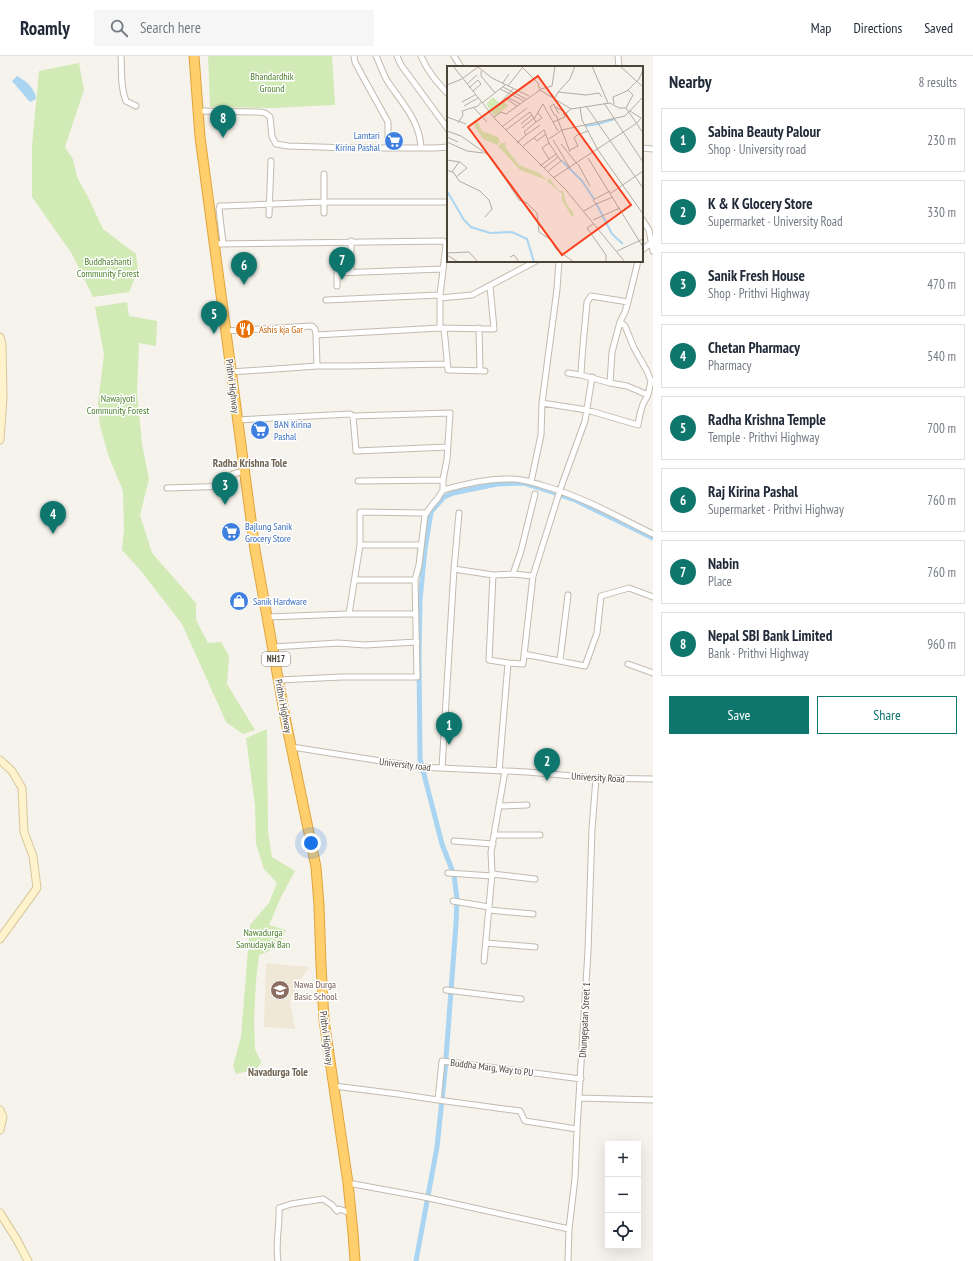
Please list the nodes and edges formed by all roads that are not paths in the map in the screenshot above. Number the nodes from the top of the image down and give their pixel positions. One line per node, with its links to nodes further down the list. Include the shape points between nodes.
1 (121, 56): 12 (street, via 124,96 126,101)
2 (194, 56): 13 (highway, Prithvi Highway / NH17)
3 (354, 56): 16 (street, via 363,78 388,122)
4 (376, 56): 17 (street, via 387,80 416,123 421,137)
5 (397, 56): 14 (street)
6 (421, 56): 11 (street, via 434,79)
7 (454, 56): 9 (street)
8 (618, 56): 10 (street)
9 (460, 66)
10 (619, 66)
11 (447, 93)
12 (136, 106)
13 (198, 111): 16 (street, via 265,113 270,116 272,137 276,144); 29 (highway, Prithvi Highway / NH17, via 200,137)
14 (447, 128)
15 (447, 147): 17 (street)
16 (388, 148): 17 (street)
17 (421, 148)
18 (643, 148): 19 (street)
19 (653, 149)
20 (270, 162): 24 (street)
21 (324, 174): 22 (street)
22 (324, 202): 23 (street); 24 (street); 25 (street)
23 (446, 202)
24 (269, 204): 26 (street); 29 (street, via 220,206)
25 (324, 213)
26 (269, 215)
27 (643, 221): 30 (street, via 649,230)
28 (351, 241): 29 (street); 37 (street, via 441,240 446,245); 38 (street)
29 (219, 243): 48 (highway, Prithvi Highway / NH17)
30 (651, 243): 31 (street); 32 (street)
31 (643, 249)
32 (653, 251)
33 (337, 261): 39 (street)
34 (534, 262): 41 (street)
35 (559, 262): 59 (street)
36 (638, 262): 44 (street)
37 (443, 269): 38 (street); 42 (street)
38 (352, 272): 39 (street)
39 (337, 273): 40 (street)
40 (337, 286)
41 (490, 286): 42 (street, via 472,295); 47 (street, via 494,329)
42 (440, 297): 43 (street); 46 (street)
43 (326, 300)
44 (628, 302): 45 (street); 55 (street, via 592,296 589,298)
45 (620, 322): 57 (street, via 612,352); 58 (street, via 625,326 651,381)
46 (442, 328): 47 (street); 49 (street); 51 (street)
47 (479, 328): 51 (street, via 482,370 448,370)
48 (226, 331): 49 (street, via 312,326); 53 (highway, Prithvi Highway / NH17)
49 (316, 335): 52 (street)
50 (0, 337): 63 (street, via 3,398)
51 (446, 364): 52 (street)
52 (317, 366): 53 (street)
53 (231, 372): 62 (highway, Prithvi Highway / NH17)
54 (568, 373): 55 (street)
55 (581, 375): 56 (street)
56 (592, 377): 57 (street); 60 (street)
57 (610, 383): 58 (street, via 627,386)
58 (648, 395): 60 (street, via 638,425)
59 (542, 403): 60 (street); 68 (street, via 541,435)
60 (587, 410): 71 (street)
61 (353, 416): 62 (street, via 350,414); 64 (street, via 356,451); 64 (street, via 450,413)
62 (237, 420): 65 (highway, Prithvi Highway / NH17)
63 (0, 440)
64 (448, 447): 66 (street)
65 (244, 471): 69 (street, via 232,474 232,486); 88 (highway, Prithvi Highway / NH17)
66 (443, 480): 67 (street); 70 (street)
67 (358, 481)
68 (531, 482): 70 (street, via 513,479 490,480); 71 (street)
69 (168, 488)
70 (443, 490): 74 (street)
71 (560, 490): 75 (street, via 586,500); 81 (street)
72 (535, 494): 79 (street)
73 (459, 513): 78 (street)
74 (425, 515): 76 (street, via 422,512 360,512); 77 (street)
75 (653, 534)
76 (360, 545): 77 (street); 82 (street)
77 (420, 545): 83 (street)
78 (454, 569): 80 (street); 99 (street)
79 (513, 574): 80 (street); 81 (street)
80 (493, 575): 93 (street, via 489,660)
81 (533, 576): 91 (street)
82 (355, 580): 83 (street); 86 (street)
83 (415, 580): 87 (street)
84 (568, 596): 92 (street)
85 (653, 597): 92 (street, via 629,588 601,596 597,633 585,666)
86 (349, 614): 87 (street); 88 (street)
87 (416, 614): 89 (street)
88 (268, 617): 90 (highway, Prithvi Highway / NH17)
89 (417, 642): 90 (street); 96 (street, via 417,677)
90 (274, 647): 96 (highway, Prithvi Highway / NH17)
91 (524, 654): 92 (street); 93 (street, via 522,664)
92 (560, 660)
93 (508, 663): 100 (street)
94 (628, 664): 95 (street)
95 (653, 673)
96 (279, 680): 97 (highway, Prithvi Highway / NH17)
97 (292, 747): 99 (street, University road, via 419,767); 124 (highway, Prithvi Highway / NH17, via 316,867 323,1001)
98 (0, 760): 117 (street, via 12,770 22,788 24,832 33,856 37,888)
99 (442, 768): 100 (street, University road)
100 (499, 771): 101 (street, University road)
101 (505, 771): 102 (street, University road); 106 (street)
102 (518, 772): 103 (street, University Road)
103 (596, 778): 104 (street, University Road); 123 (street, Dhungepatan Street 1)
104 (653, 779)
105 (527, 805): 106 (street)
106 (500, 806): 107 (street)
107 (495, 835): 108 (street); 110 (street)
108 (540, 836)
109 (454, 841): 110 (street)
110 (493, 844): 112 (street)
111 (448, 872): 112 (street)
112 (492, 875): 113 (street); 115 (street)
113 (535, 879)
114 (453, 901): 115 (street)
115 (489, 908): 116 (street); 118 (street)
116 (533, 914)
117 (0, 939)
118 (486, 942): 119 (street); 120 (street)
119 (535, 947)
120 (484, 962)
121 (446, 990): 122 (street)
122 (521, 999)
123 (580, 1078): 125 (street, Dhungepatan Street 1); 126 (street, Buddha Marg, Way to PU, via 442,1060)
124 (334, 1086): 126 (street); 131 (highway, Prithvi Highway / NH17)
125 (579, 1098): 127 (street); 129 (street, Dhungepatan Street 1)
126 (438, 1100): 129 (street, via 520,1111 525,1121)
127 (653, 1100)
128 (0, 1110): 130 (street, via 3,1117)
129 (577, 1129): 134 (street, Dhungepatan Street 1)
130 (0, 1130)
131 (348, 1183): 133 (highway, Prithvi Highway / NH17); 134 (street)
132 (0, 1213): 135 (street)
133 (351, 1213): 136 (street, via 339,1209 337,1211 323,1200 279,1208 276,1239); 137 (highway, Prithvi Highway / NH17)
134 (569, 1229): 138 (street, Dhungepatan Street 1)
135 (28, 1261)
136 (278, 1261)
137 (355, 1261)
138 (568, 1261)

